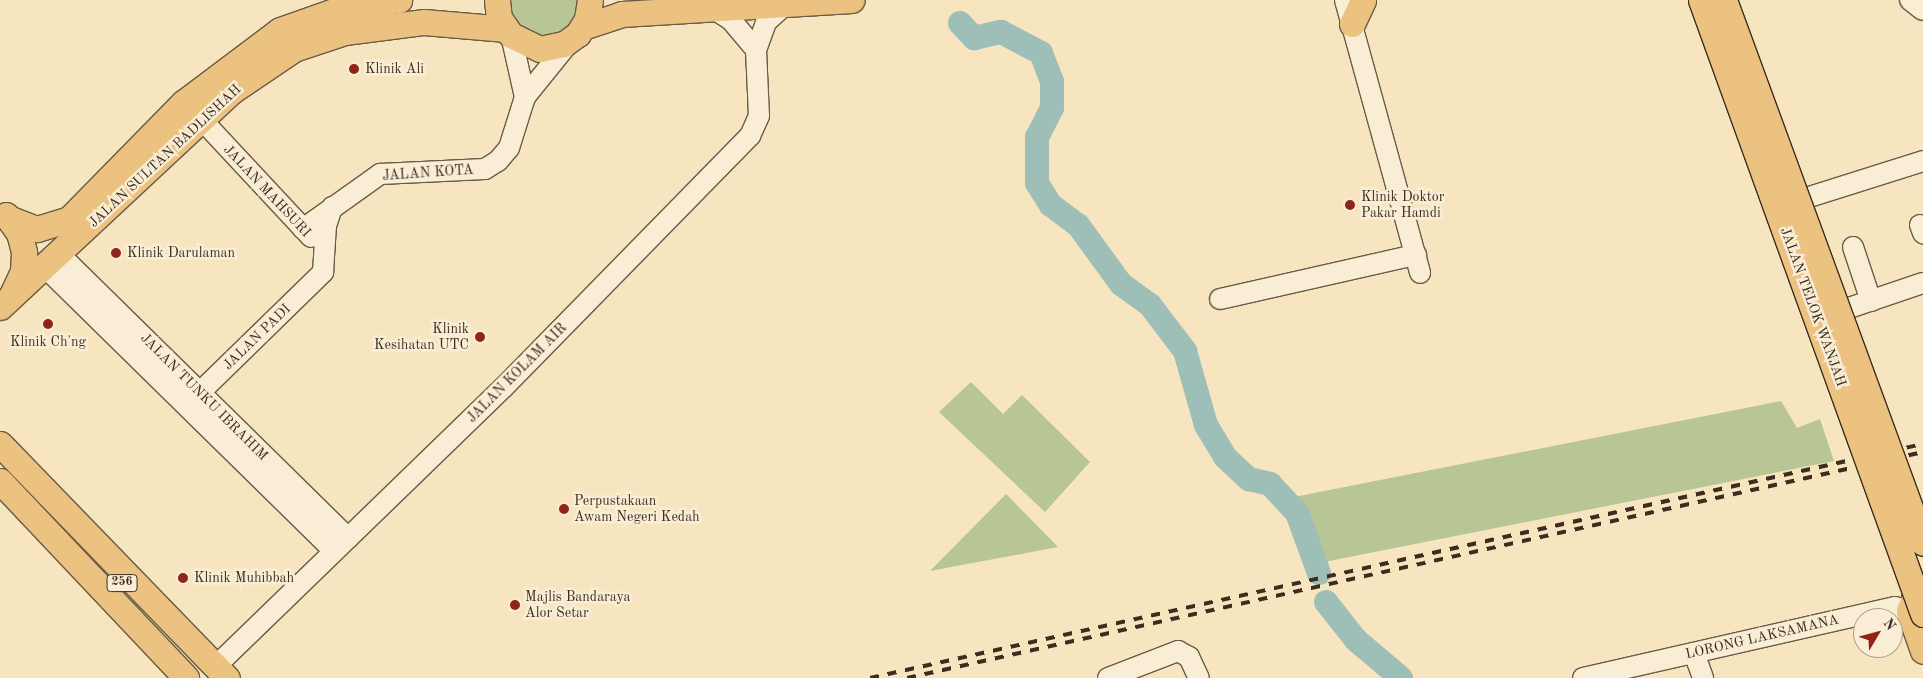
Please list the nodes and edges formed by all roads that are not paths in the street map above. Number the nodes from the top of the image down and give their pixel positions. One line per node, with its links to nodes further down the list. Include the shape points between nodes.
1 (398, 0): 24 (main road, JALAN SULTAN BADLISHAH, via 302,20 261,42 183,103 69,219 37,229)
2 (497, 0): 16 (main road)
3 (590, 0): 17 (main road)
4 (852, 0): 12 (main road)
5 (1345, 0): 15 (street)
6 (1363, 0): 15 (main road)
7 (1690, 0): 33 (street, via 1814,336 1838,389 1852,397 1866,392 1874,380)
8 (1701, 0): 40 (main road, JALAN TELOK WANJAH, bridge)
9 (1724, 0): 38 (main road, JALAN TELOK WANJAH, bridge)
10 (1737, 0): 22 (street)
11 (1910, 0): 14 (street)
12 (786, 4): 13 (main road); 18 (street, JALAN KOLAM AIR, via 766,22)
13 (712, 8): 17 (main road, via 622,14); 18 (street, via 731,20)
14 (1923, 10)
15 (1352, 24): 30 (street, via 1418,264)
16 (508, 32): 17 (main road, via 540,49); 19 (street); 20 (main road, JALAN SULTAN BADLISHAH, via 424,22 312,41 270,63)
17 (577, 34): 19 (street, JALAN KOTA)
18 (756, 50): 39 (street, JALAN KOLAM AIR, via 759,116 750,136 503,388)
19 (525, 97): 23 (street, JALAN KOTA, via 508,148 485,169 380,174)
20 (202, 120): 25 (street, JALAN MAHSURI); 27 (main road, JALAN SULTAN BADLISHAH)
21 (1923, 161): 22 (street)
22 (1806, 198): 33 (street)
23 (332, 207): 25 (street, JALAN KOTA); 28 (street, via 324,236)
24 (4, 213): 32 (main road, via 24,252 23,271)
25 (303, 229): 28 (street, JALAN MAHSURI, via 319,246)
26 (1853, 247): 31 (street)
27 (53, 262): 32 (main road, JALAN SULTAN BADLISHAH); 34 (street, JALAN TUNKU IBRAHIM)
28 (325, 265): 34 (street, JALAN PADI)
29 (1923, 283): 31 (street)
30 (1220, 299)
31 (1871, 301): 33 (street)
32 (6, 302)
33 (1846, 309)
34 (193, 399): 39 (street, JALAN TUNKU IBRAHIM)
35 (0, 444): 44 (main road)
36 (0, 460): 44 (main road, 256)
37 (0, 481): 45 (main road)
38 (1923, 543)
39 (341, 545): 44 (street, JALAN KOLAM AIR)
40 (1918, 606): 41 (main road, JALAN TELOK WANJAH); 42 (street, LORONG LAKSAMANA, via 1895,607)
41 (1923, 651)
42 (1694, 652): 43 (street, LORONG LAKSAMANA); 49 (street)
43 (1646, 671): 48 (street, LORONG LAKSAMANA)
44 (220, 674)
45 (186, 678)
46 (1108, 678): 47 (street, via 1178,650 1189,657)
47 (1199, 678)
48 (1583, 678)
49 (1702, 678)

